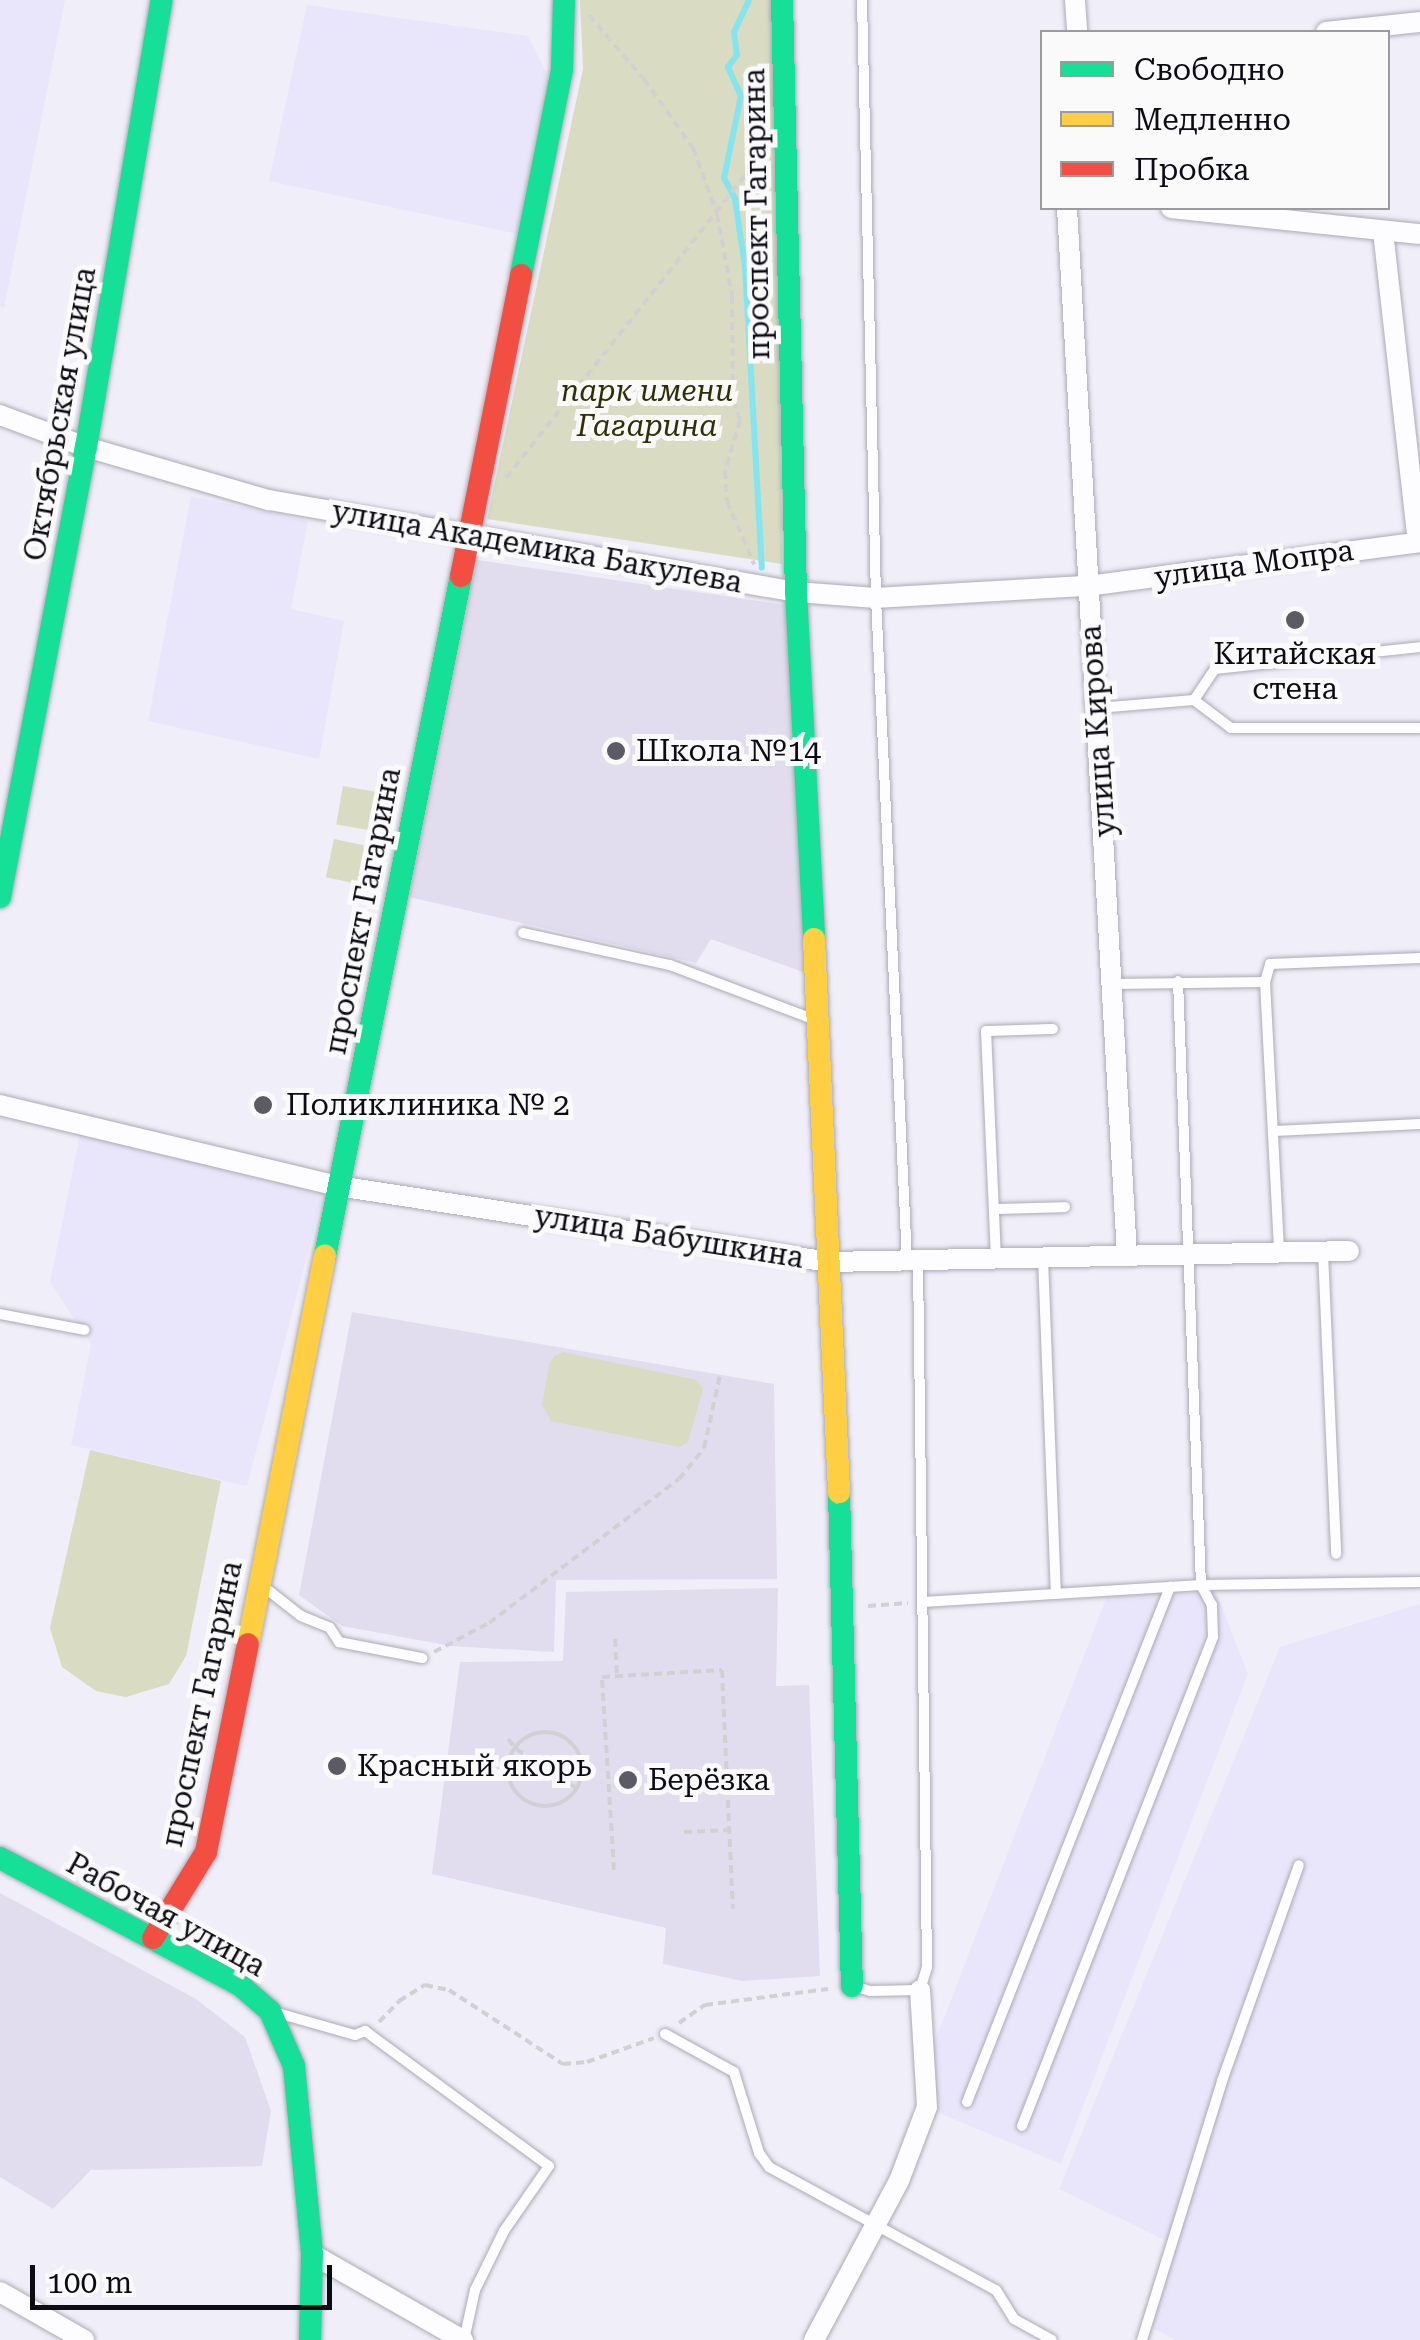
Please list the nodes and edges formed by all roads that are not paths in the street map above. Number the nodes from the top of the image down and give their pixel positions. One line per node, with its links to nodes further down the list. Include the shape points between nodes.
1 (162, 0): 14 (street, Октябрьская улица)
2 (564, 0): 15 (street, проспект Гагарина, via 562,68)
3 (782, 0): 18 (street, проспект Гагарина)
4 (862, 0): 19 (lane)
5 (1075, 0): 7 (street)
6 (1420, 22): 8 (street)
7 (1078, 30)
8 (1345, 30)
9 (1067, 210): 17 (street, улица Кирова)
10 (1189, 210): 11 (street)
11 (1383, 231): 12 (street); 16 (street)
12 (1420, 234)
13 (0, 415): 14 (street, улица Академика Бакулева)
14 (86, 447): 15 (street, улица Академика Бакулева, via 269,500); 24 (street, Октябрьская улица)
15 (470, 538): 18 (street, улица Академика Бакулева); 35 (street, проспект Гагарина)
16 (1419, 542): 17 (street, улица Мопра)
17 (1088, 586): 19 (street, улица Академика Бакулева); 22 (street, улица Кирова)
18 (796, 592): 19 (street, улица Академика Бакулева); 30 (street, проспект Гагарина)
19 (876, 598): 46 (lane)
20 (1420, 648): 21 (lane, via 1215,669)
21 (1194, 700): 22 (lane); 23 (lane, via 1232,728)
22 (1098, 708): 29 (street, улица Кирова)
23 (1420, 728)
24 (0, 897)
25 (523, 934): 30 (lane, via 670,965)
26 (1420, 958): 28 (lane, via 1270,964)
27 (1178, 981): 28 (lane); 29 (lane); 41 (lane)
28 (1265, 982): 34 (lane)
29 (1113, 984): 42 (street, улица Кирова)
30 (819, 1022): 45 (street, проспект Гагарина)
31 (1053, 1028): 37 (lane, via 986,1031)
32 (0, 1105): 35 (street, улица Бабушкина)
33 (1420, 1124): 34 (lane)
34 (1275, 1131): 40 (lane)
35 (338, 1186): 45 (street, улица Бабушкина); 51 (street, проспект Гагарина)
36 (1065, 1208): 37 (lane)
37 (994, 1209): 44 (lane)
38 (1323, 1251): 39 (street, улица Бабушкина); 40 (street, улица Бабушкина); 49 (lane)
39 (1349, 1251)
40 (1279, 1252): 41 (street, улица Бабушкина)
41 (1189, 1253): 42 (street, улица Бабушкина); 52 (lane)
42 (1127, 1255): 43 (street, улица Бабушкина)
43 (1043, 1258): 44 (street, улица Бабушкина); 54 (lane)
44 (996, 1260): 46 (street, улица Бабушкина)
45 (830, 1262): 46 (street, улица Бабушкина); 60 (street, проспект Гагарина)
46 (913, 1262): 55 (lane)
47 (0, 1314): 48 (lane)
48 (85, 1330)
49 (1336, 1554)
50 (1420, 1582): 52 (lane)
51 (260, 1584): 56 (lane, via 300,1616 330,1628 340,1642); 59 (street, проспект Гагарина, via 206,1852)
52 (1200, 1585): 53 (lane); 65 (lane, via 1212,1605 1213,1637)
53 (1170, 1587): 54 (lane); 64 (lane)
54 (1056, 1594): 55 (lane)
55 (923, 1602): 61 (lane, via 927,1967)
56 (422, 1658)
57 (0, 1858): 59 (street, Рабочая улица)
58 (1299, 1865): 74 (lane, via 1222,2081)
59 (153, 1938): 62 (street, Рабочая улица, via 240,1985)
60 (852, 1986): 61 (lane)
61 (920, 1990): 66 (street, via 926,2107 900,2181)
62 (270, 2011): 67 (street, Рабочая улица, via 294,2066); 71 (lane, via 365,2031 549,2166 504,2231 476,2290)
63 (665, 2034): 66 (lane, via 734,2072 769,2167)
64 (967, 2102)
65 (1022, 2126)
66 (875, 2226): 72 (street); 73 (lane, via 996,2290 1014,2318)
67 (312, 2254): 70 (street, Рабочая улица); 71 (street)
68 (0, 2292): 69 (street)
69 (79, 2339)
70 (310, 2340)
71 (463, 2340)
72 (814, 2340)
73 (1052, 2340)
74 (1142, 2340)

